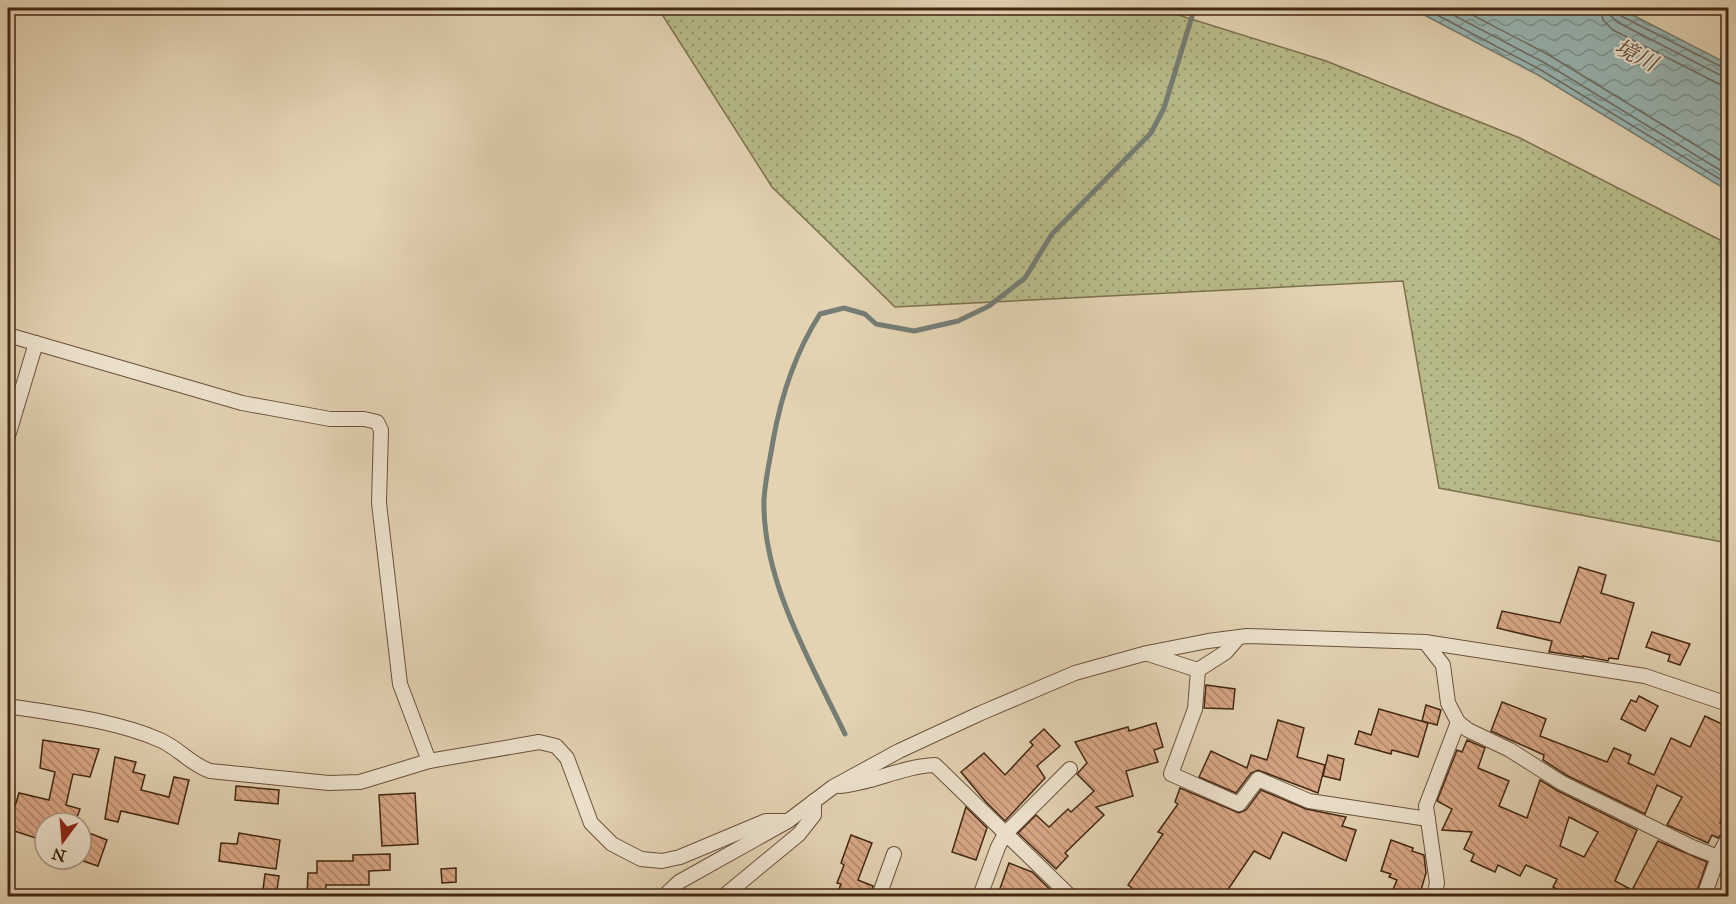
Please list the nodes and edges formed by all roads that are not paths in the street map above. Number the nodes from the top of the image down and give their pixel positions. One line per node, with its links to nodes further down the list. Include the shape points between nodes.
1 (8, 334): 2 (street)
2 (36, 343): 3 (street); 11 (street, via 242,403 330,419 377,422 381,430 379,504 400,684)
3 (8, 436)
4 (1238, 638): 5 (street); 6 (street); 7 (street, via 1226,652)
5 (1425, 642): 8 (street, via 1645,676); 10 (street, via 1443,665 1448,703)
6 (1147, 653): 7 (street); 13 (street, via 1075,674 981,713)
7 (1198, 670): 15 (street, via 1195,709 1171,774 1239,804 1258,779 1309,801)
8 (1728, 704)
9 (8, 706): 11 (street, via 99,721 159,740 210,771 329,783 360,782)
10 (1458, 722): 15 (street, via 1426,806); 20 (street, via 1562,783)
11 (429, 761): 16 (street, via 539,742 556,746 567,758 591,823 612,844 641,859 662,861 680,857 766,821)
12 (1070, 769): 17 (street)
13 (834, 786): 14 (street); 17 (street, via 856,785 935,765)
14 (814, 801): 16 (street); 22 (street, via 814,815 799,834)
15 (1428, 819): 26 (street, via 1437,883)
16 (788, 821): 21 (street, via 678,882)
17 (1005, 834): 24 (street); 25 (street)
18 (1728, 838): 20 (street)
19 (894, 854): 23 (street)
20 (1718, 857): 27 (street)
21 (664, 897)
22 (724, 897)
23 (879, 897)
24 (980, 897)
25 (1070, 897)
26 (1434, 897)
27 (1704, 897)

